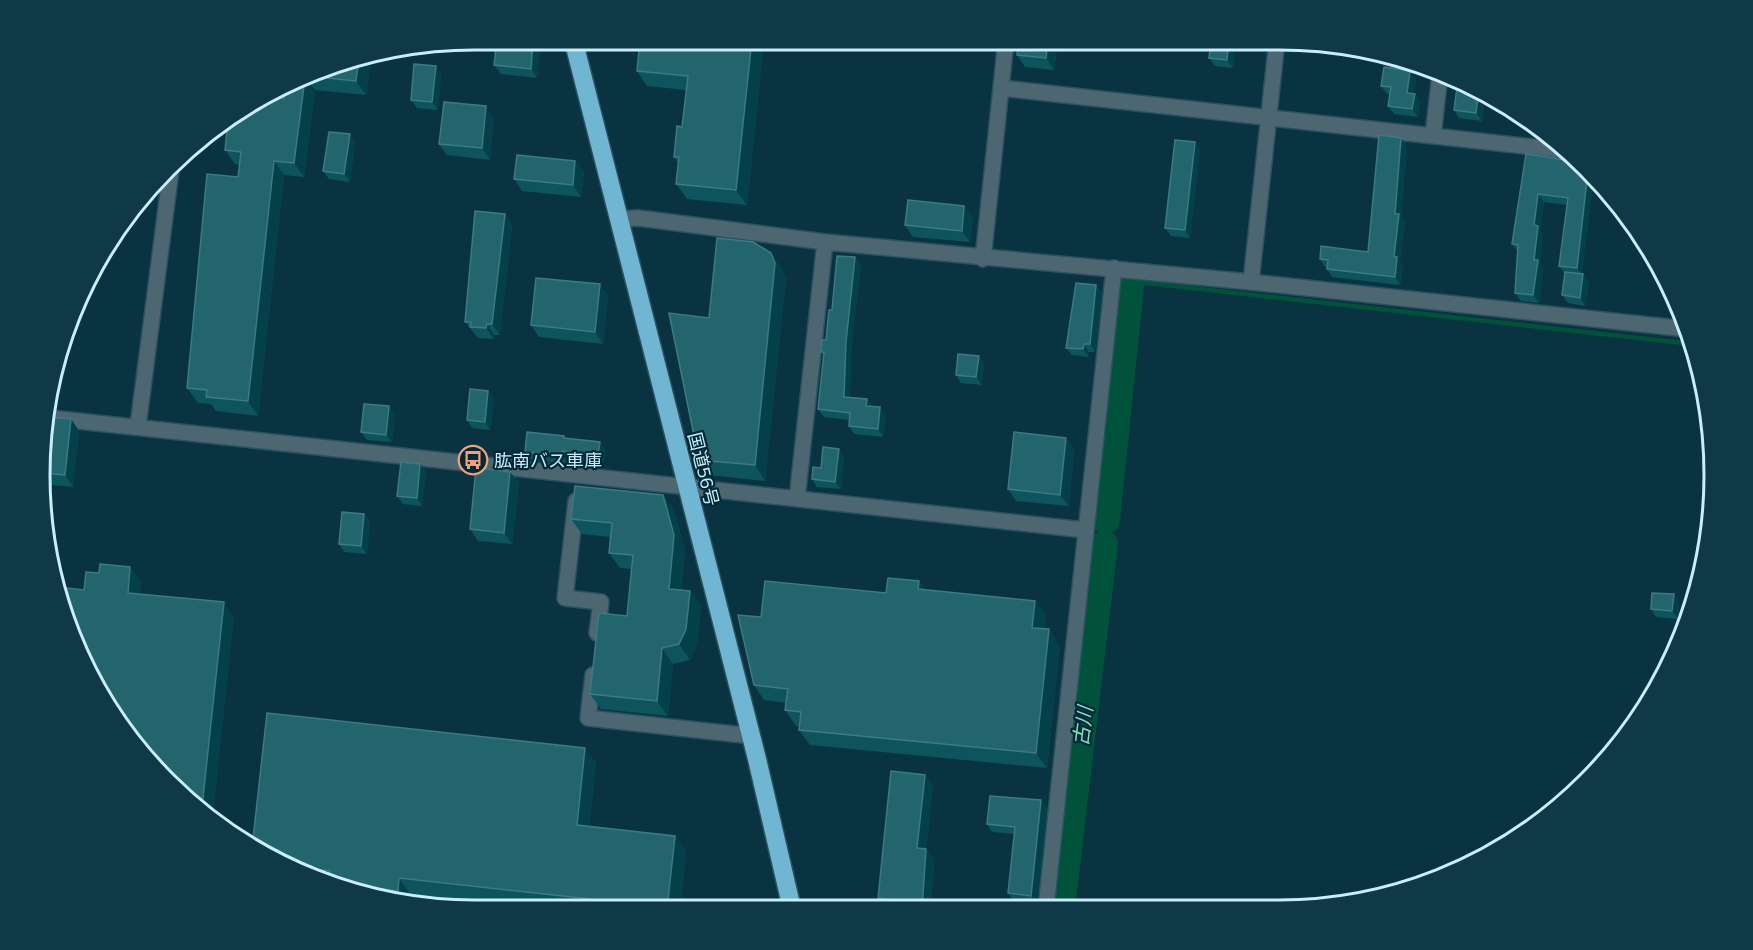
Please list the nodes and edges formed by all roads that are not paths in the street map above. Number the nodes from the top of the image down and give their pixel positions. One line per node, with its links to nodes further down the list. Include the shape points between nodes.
1 (576, 50): 10 (highway, 国道56号)
2 (1005, 50): 5 (street)
3 (1276, 50): 6 (street)
4 (1439, 81): 7 (street)
5 (1001, 88): 6 (street); 12 (street)
6 (1268, 118): 7 (street); 14 (street)
7 (1433, 136): 8 (street)
8 (1552, 149)
9 (170, 178): 17 (street)
10 (619, 219): 11 (street, via 638,218); 19 (highway, 国道56号)
11 (825, 242): 12 (street); 20 (street)
12 (983, 259): 13 (street)
13 (1114, 268): 14 (street); 21 (street)
14 (1251, 282): 15 (street)
15 (1677, 328)
16 (53, 418): 17 (street)
17 (138, 426): 18 (street)
18 (579, 475): 19 (street); 22 (street, via 565,598 601,602 588,718)
19 (687, 487): 20 (street); 22 (highway, 国道56号)
20 (797, 499): 21 (street)
21 (1085, 530): 24 (street)
22 (752, 736): 23 (highway, 国道56号)
23 (790, 900)
24 (1047, 900)

